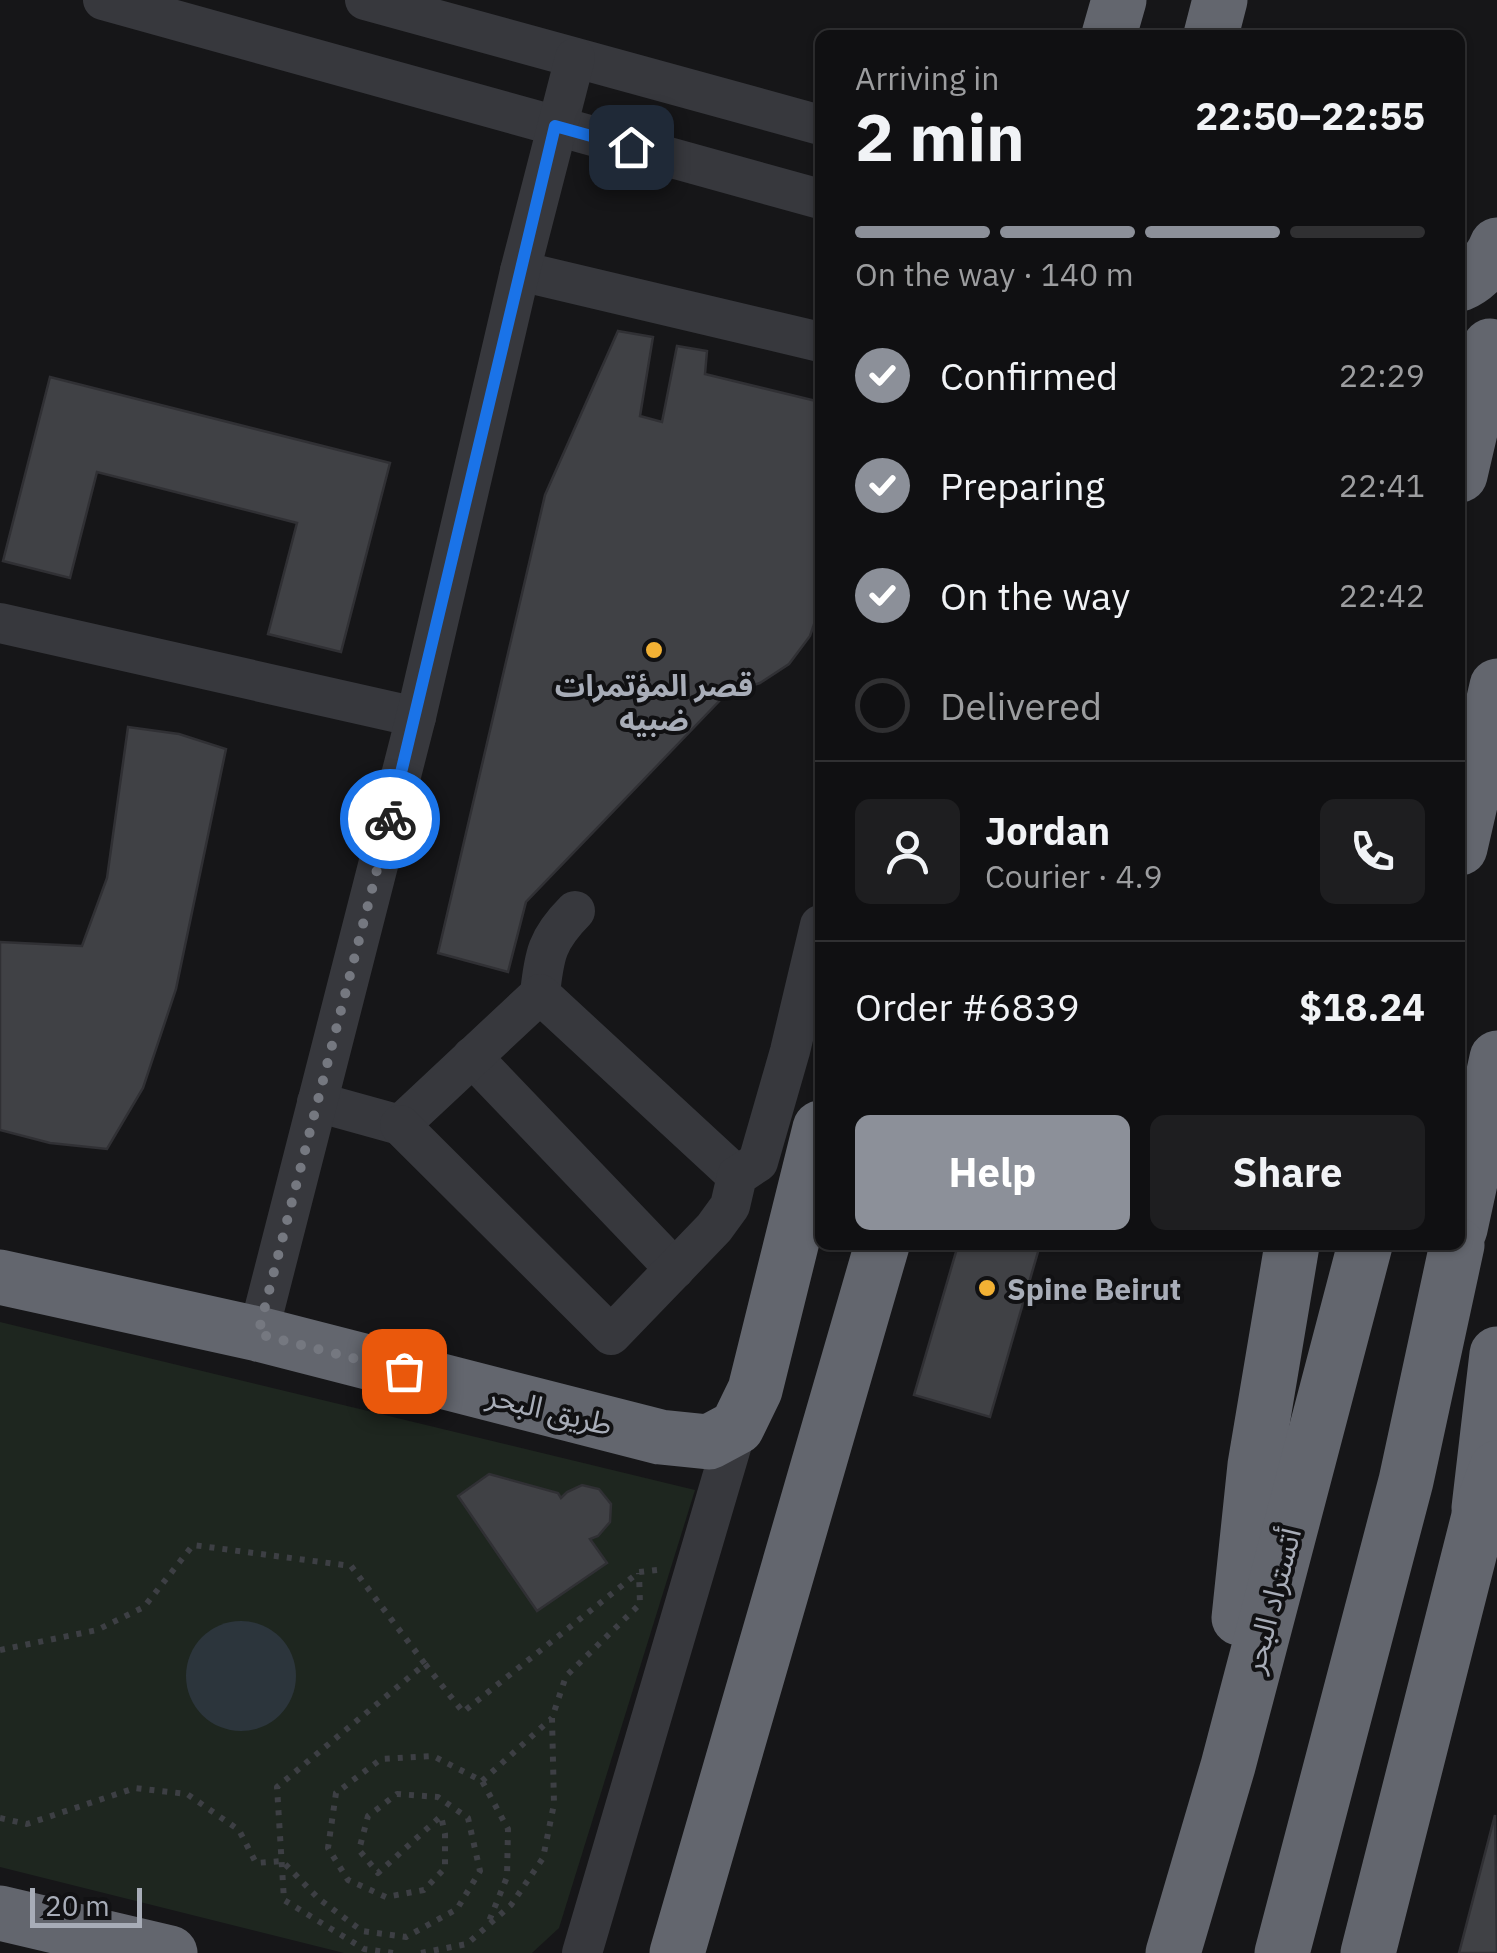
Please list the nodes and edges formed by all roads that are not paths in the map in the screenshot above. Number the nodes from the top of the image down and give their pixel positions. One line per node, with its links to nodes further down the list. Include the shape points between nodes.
1 (104, 0): 9 (street)
2 (366, 0): 7 (street)
3 (1119, 0): 5 (highway)
4 (1220, 0): 6 (highway)
5 (1110, 30)
6 (1212, 30)
7 (575, 58): 8 (street); 9 (street)
8 (815, 125)
9 (555, 126): 10 (street); 12 (street)
10 (815, 199)
11 (1497, 246): 13 (highway)
12 (520, 271): 14 (street); 20 (street)
13 (1465, 282)
14 (815, 341)
15 (1482, 343): 16 (highway)
16 (1478, 407): 17 (highway)
17 (1465, 456)
18 (0, 623): 20 (street)
19 (1497, 686): 21 (highway)
20 (416, 716): 27 (street)
21 (1465, 826)
22 (575, 910): 24 (street, via 554,931)
23 (815, 946): 30 (street, via 758,1162)
24 (540, 994): 25 (street); 30 (street)
25 (472, 1056): 28 (street); 36 (street)
26 (1497, 1058): 31 (highway)
27 (317, 1102): 28 (street); 38 (street)
28 (400, 1124): 36 (street, via 611,1335)
29 (815, 1148): 40 (highway, via 754,1390)
30 (737, 1176): 36 (street, via 730,1206)
31 (1465, 1206)
32 (1291, 1250): 42 (highway, via 1241,1587)
33 (1364, 1250): 42 (highway, أتستراد البحر)
34 (1455, 1250): 48 (highway, via 1406,1481)
35 (875, 1254): 46 (highway)
36 (675, 1269)
37 (0, 1278): 38 (highway, طريق البحر)
38 (258, 1334): 40 (highway, طريق البحر, via 660,1437 710,1442)
39 (1497, 1354): 41 (highway)
40 (737, 1427): 45 (street)
41 (1488, 1492): 49 (highway)
42 (1228, 1766): 47 (highway, أتستراد البحر)
43 (0, 1913): 44 (highway)
44 (170, 1953)
45 (582, 1953)
46 (677, 1953)
47 (1173, 1953)
48 (1282, 1953)
49 (1368, 1953)

